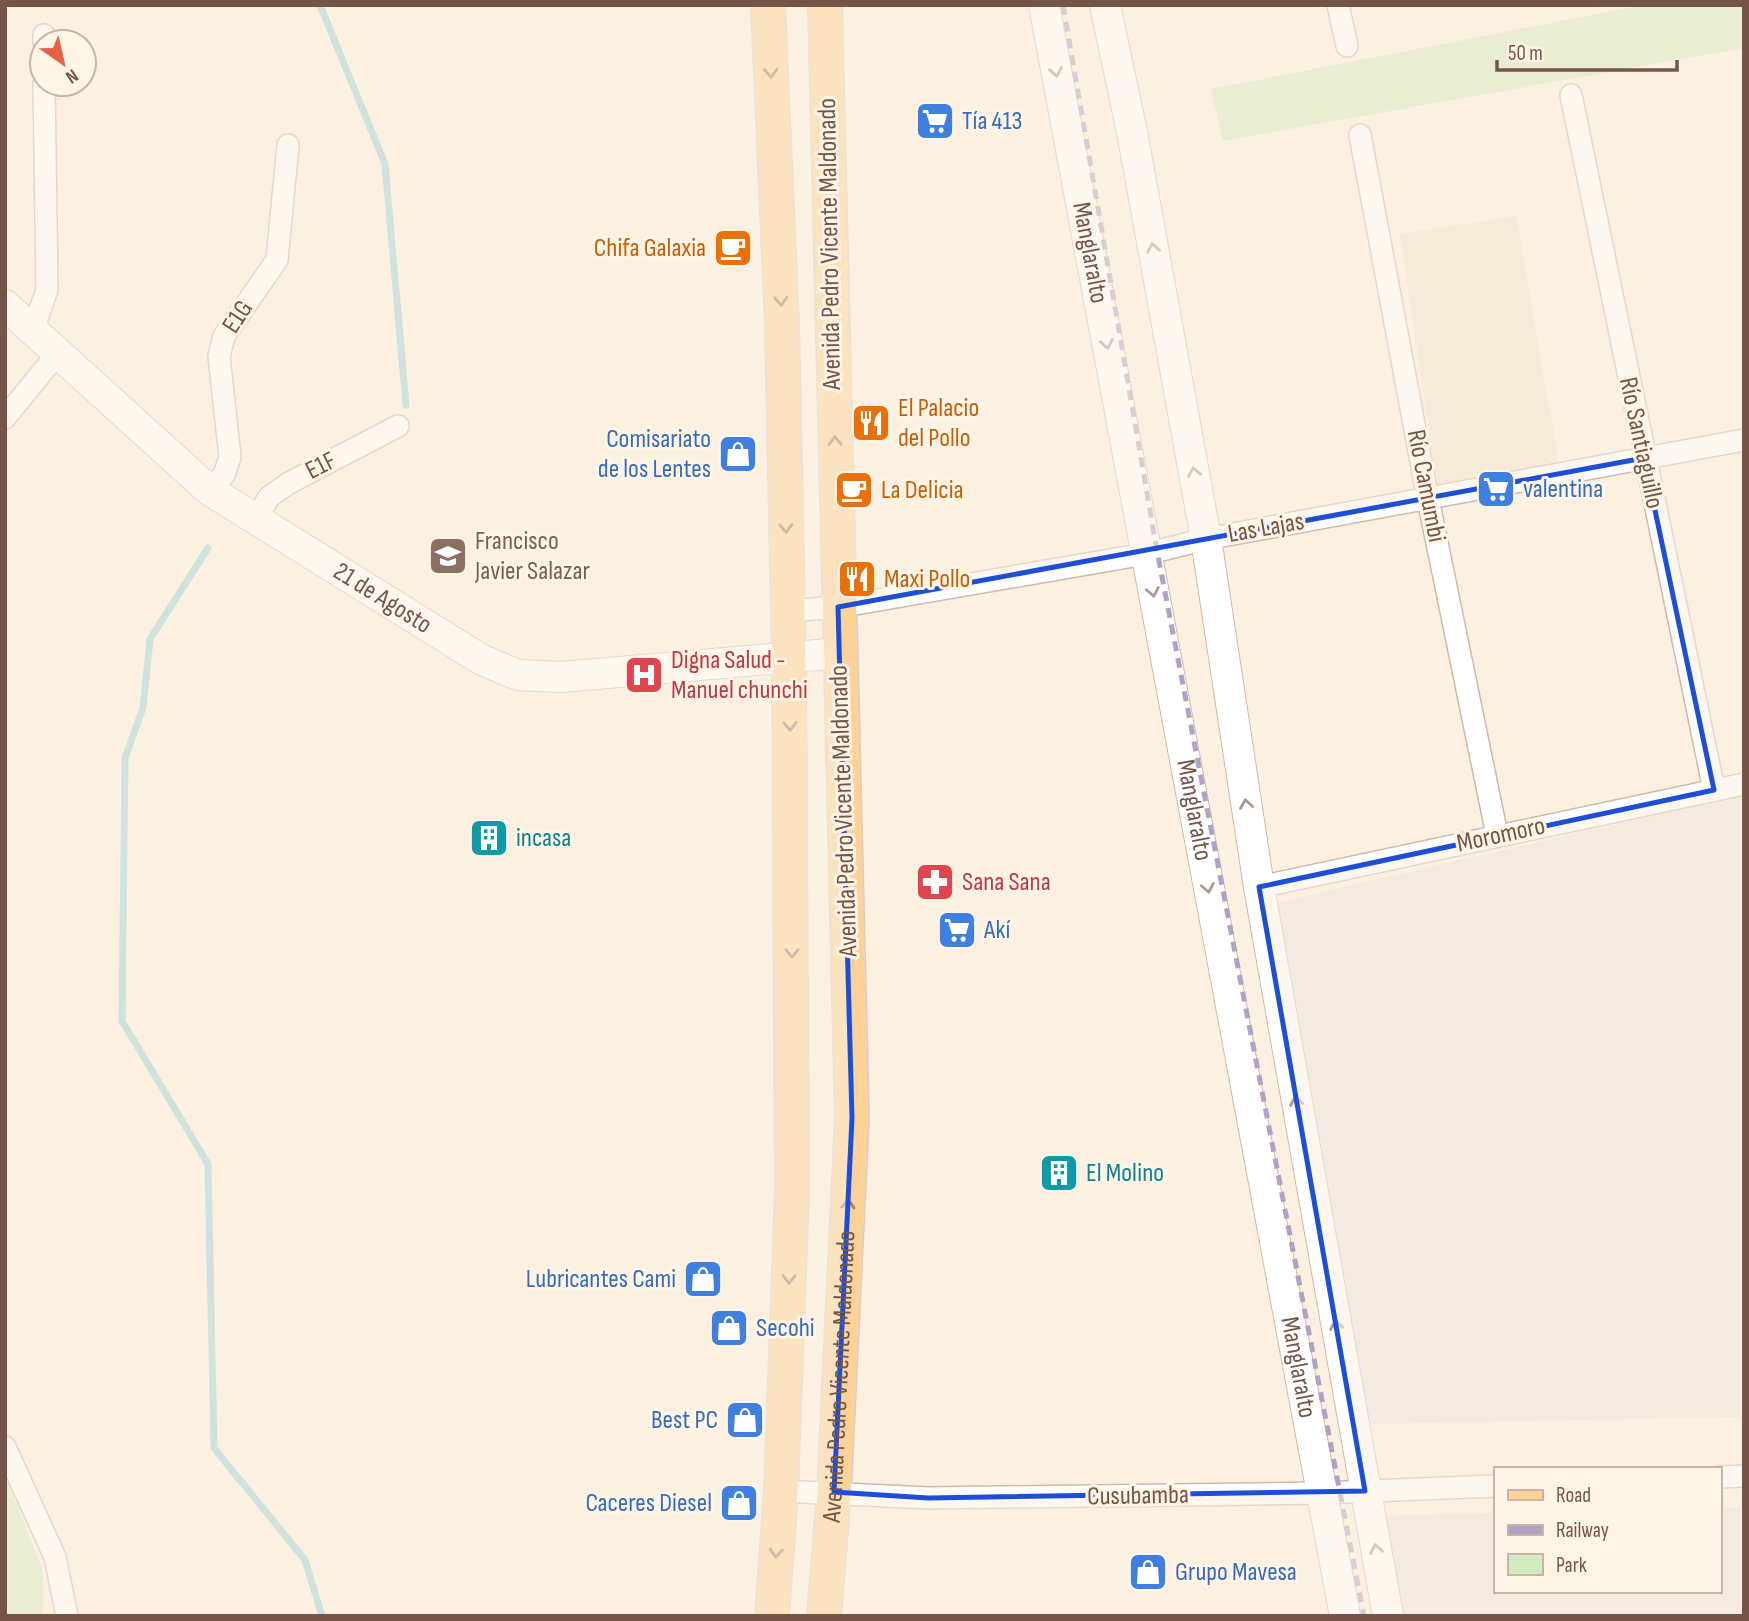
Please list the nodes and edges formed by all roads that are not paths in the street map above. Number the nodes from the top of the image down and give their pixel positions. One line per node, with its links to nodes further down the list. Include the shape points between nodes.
1 (768, 5): 24 (main road, Avenida Pedro Vicente Maldonado, one-way to 24)
2 (825, 5): 23 (main road, Avenida Pedro Vicente Maldonado, one-way to 2)
3 (1044, 5): 22 (main road, Manglaralto, one-way to 22)
4 (1105, 5): 21 (main road, Manglaralto, one-way to 4)
5 (1338, 5): 6 (street)
6 (1346, 46)
7 (1571, 95): 17 (street, Río Santiaguillo)
8 (44, 98): 12 (street, via 47,290)
9 (1360, 135): 19 (street, Río Camumbi)
10 (288, 145): 18 (street, E1G, via 277,260 224,336 219,356 230,457 224,475)
11 (5, 305): 12 (main road, 21 de Agosto)
12 (33, 330): 13 (main road, 21 de Agosto)
13 (57, 354): 14 (street); 18 (main road, 21 de Agosto)
14 (5, 418)
15 (398, 426): 20 (street, E1F, via 289,483 269,497)
16 (1744, 440): 17 (street, Las Lajas)
17 (1644, 458): 19 (street, Las Lajas); 28 (street, Río Santiaguillo)
18 (209, 490): 20 (main road, 21 de Agosto)
19 (1428, 499): 21 (street, Las Lajas); 29 (street, Río Camumbi)
20 (256, 519): 26 (main road, 21 de Agosto, via 482,660 518,675 561,677)
21 (1206, 539): 22 (street, Las Lajas); 30 (main road, Manglaralto, one-way to 21)
22 (1145, 554): 23 (street, Las Lajas); 38 (main road, Manglaralto, one-way to 38)
23 (838, 607): 24 (street, Las Lajas); 25 (main road, Avenida Pedro Vicente Maldonado)
24 (788, 611): 26 (main road, Avenida Pedro Vicente Maldonado)
25 (840, 653): 26 (main road, 21 de Agosto); 37 (main road, Avenida Pedro Vicente Maldonado, one-way to 25, via 852,1118)
26 (789, 657): 35 (main road, Avenida Pedro Vicente Maldonado, one-way to 35, via 792,1190)
27 (1744, 784): 28 (street, Moromoro)
28 (1714, 790): 29 (street, Moromoro)
29 (1497, 835): 30 (street, Moromoro)
30 (1259, 887): 36 (main road, Manglaralto, one-way to 30)
31 (5, 1447): 39 (street, via 55,1557)
32 (1744, 1476): 33 (street)
33 (1721, 1477)
34 (1494, 1486): 36 (street, Cusubamba)
35 (781, 1491): 37 (street, Cusubamba); 40 (main road, Avenida Pedro Vicente Maldonado, one-way to 40)
36 (1365, 1491): 38 (street, Cusubamba); 43 (main road, Manglaralto, one-way to 36)
37 (834, 1492): 38 (street, Cusubamba, via 928,1498); 41 (main road, Avenida Pedro Vicente Maldonado)
38 (1322, 1493): 42 (main road, Manglaralto)
39 (67, 1616)
40 (772, 1616)
41 (824, 1616)
42 (1345, 1616)
43 (1388, 1616)

